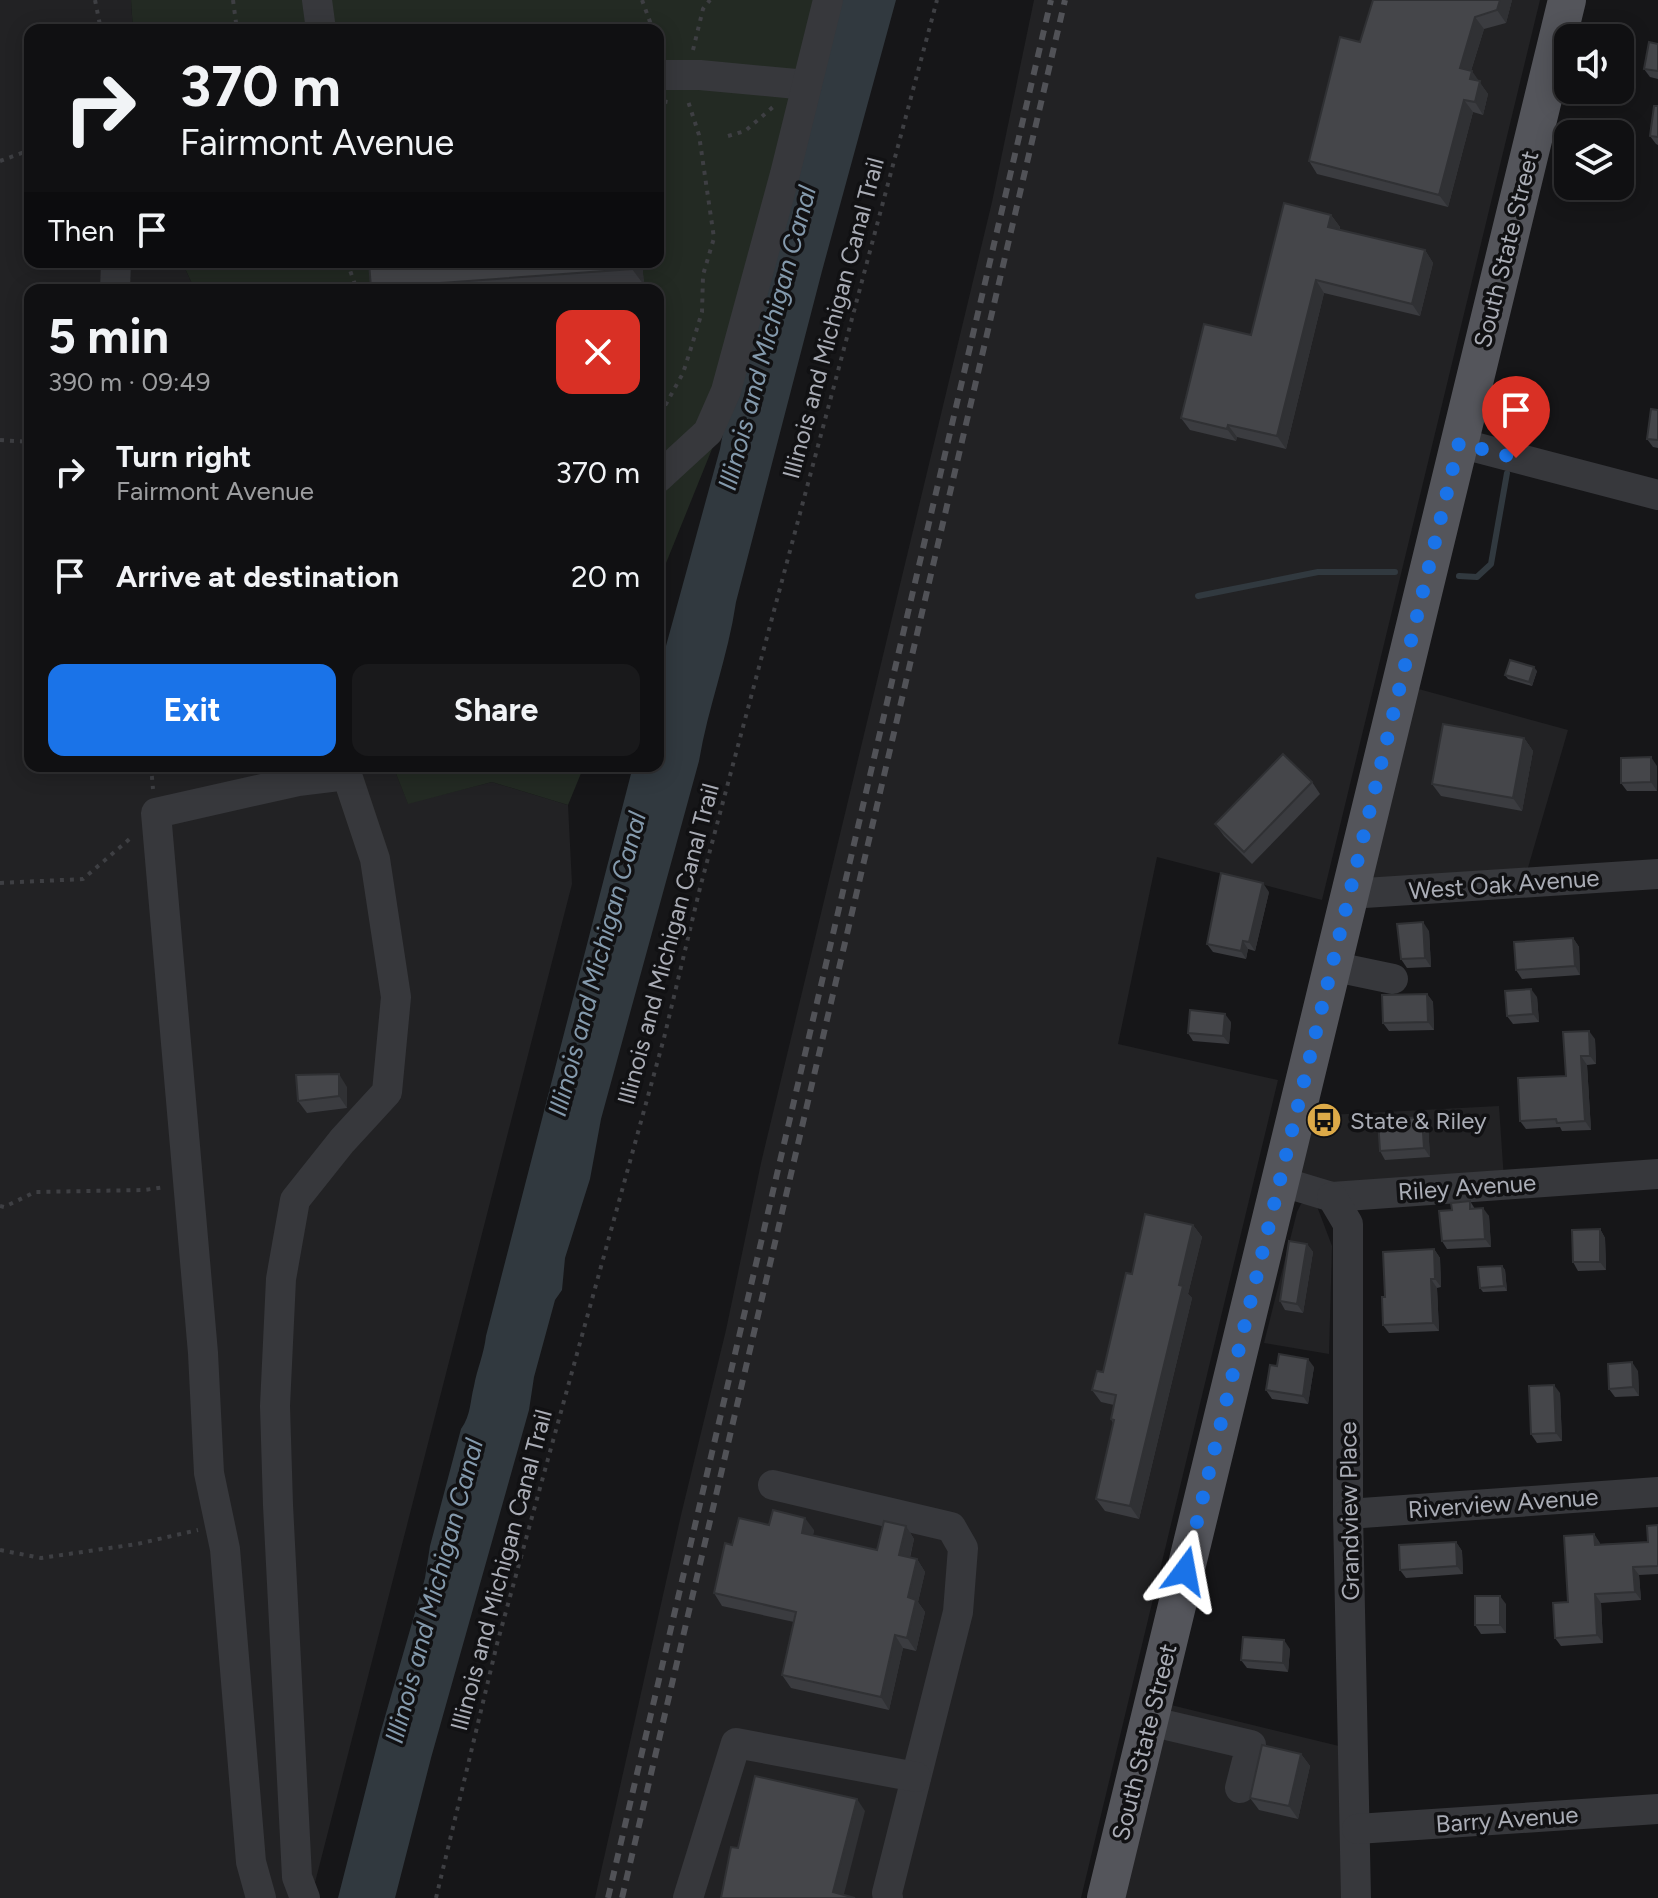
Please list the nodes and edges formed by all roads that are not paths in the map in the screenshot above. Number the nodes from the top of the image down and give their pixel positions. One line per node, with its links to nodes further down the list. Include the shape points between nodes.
1 (317, 0): 4 (street)
2 (828, 0): 6 (street)
3 (1567, 0): 7 (main road, South State Street)
4 (320, 24)
5 (670, 74): 6 (street)
6 (796, 84): 8 (street, via 726,391 708,432)
7 (1459, 443): 9 (street); 13 (main road, South State Street)
8 (664, 472)
9 (1658, 495)
10 (338, 772): 27 (street, via 156,813 209,1473 225,1549 251,1862)
11 (352, 772): 28 (street, via 375,859 396,997 387,1092 295,1200 281,1279 275,1406 278,1505 297,1877)
12 (1658, 874): 13 (street, West Oak Avenue)
13 (1349, 894): 14 (main road, South State Street)
14 (1331, 966): 15 (street); 17 (main road, South State Street)
15 (1393, 979)
16 (1658, 1174): 18 (street, Riley Avenue)
17 (1279, 1181): 18 (street, Riley Avenue); 22 (main road, South State Street)
18 (1332, 1197): 21 (street, Grandview Place, via 1348,1224)
19 (773, 1485): 23 (street, via 951,1527 963,1548 958,1612)
20 (1658, 1492): 21 (street, Riverview Avenue)
21 (1348, 1514): 26 (street, Grandview Place)
22 (1149, 1721): 24 (street, via 1251,1745); 31 (main road, South State Street)
23 (916, 1777): 29 (street, via 736,1743); 30 (street)
24 (1240, 1788)
25 (1658, 1809): 26 (street, Barry Avenue)
26 (1357, 1829): 32 (street, Grandview Place)
27 (261, 1898)
28 (305, 1898)
29 (688, 1898)
30 (888, 1898)
31 (1106, 1898)
32 (1356, 1898)

